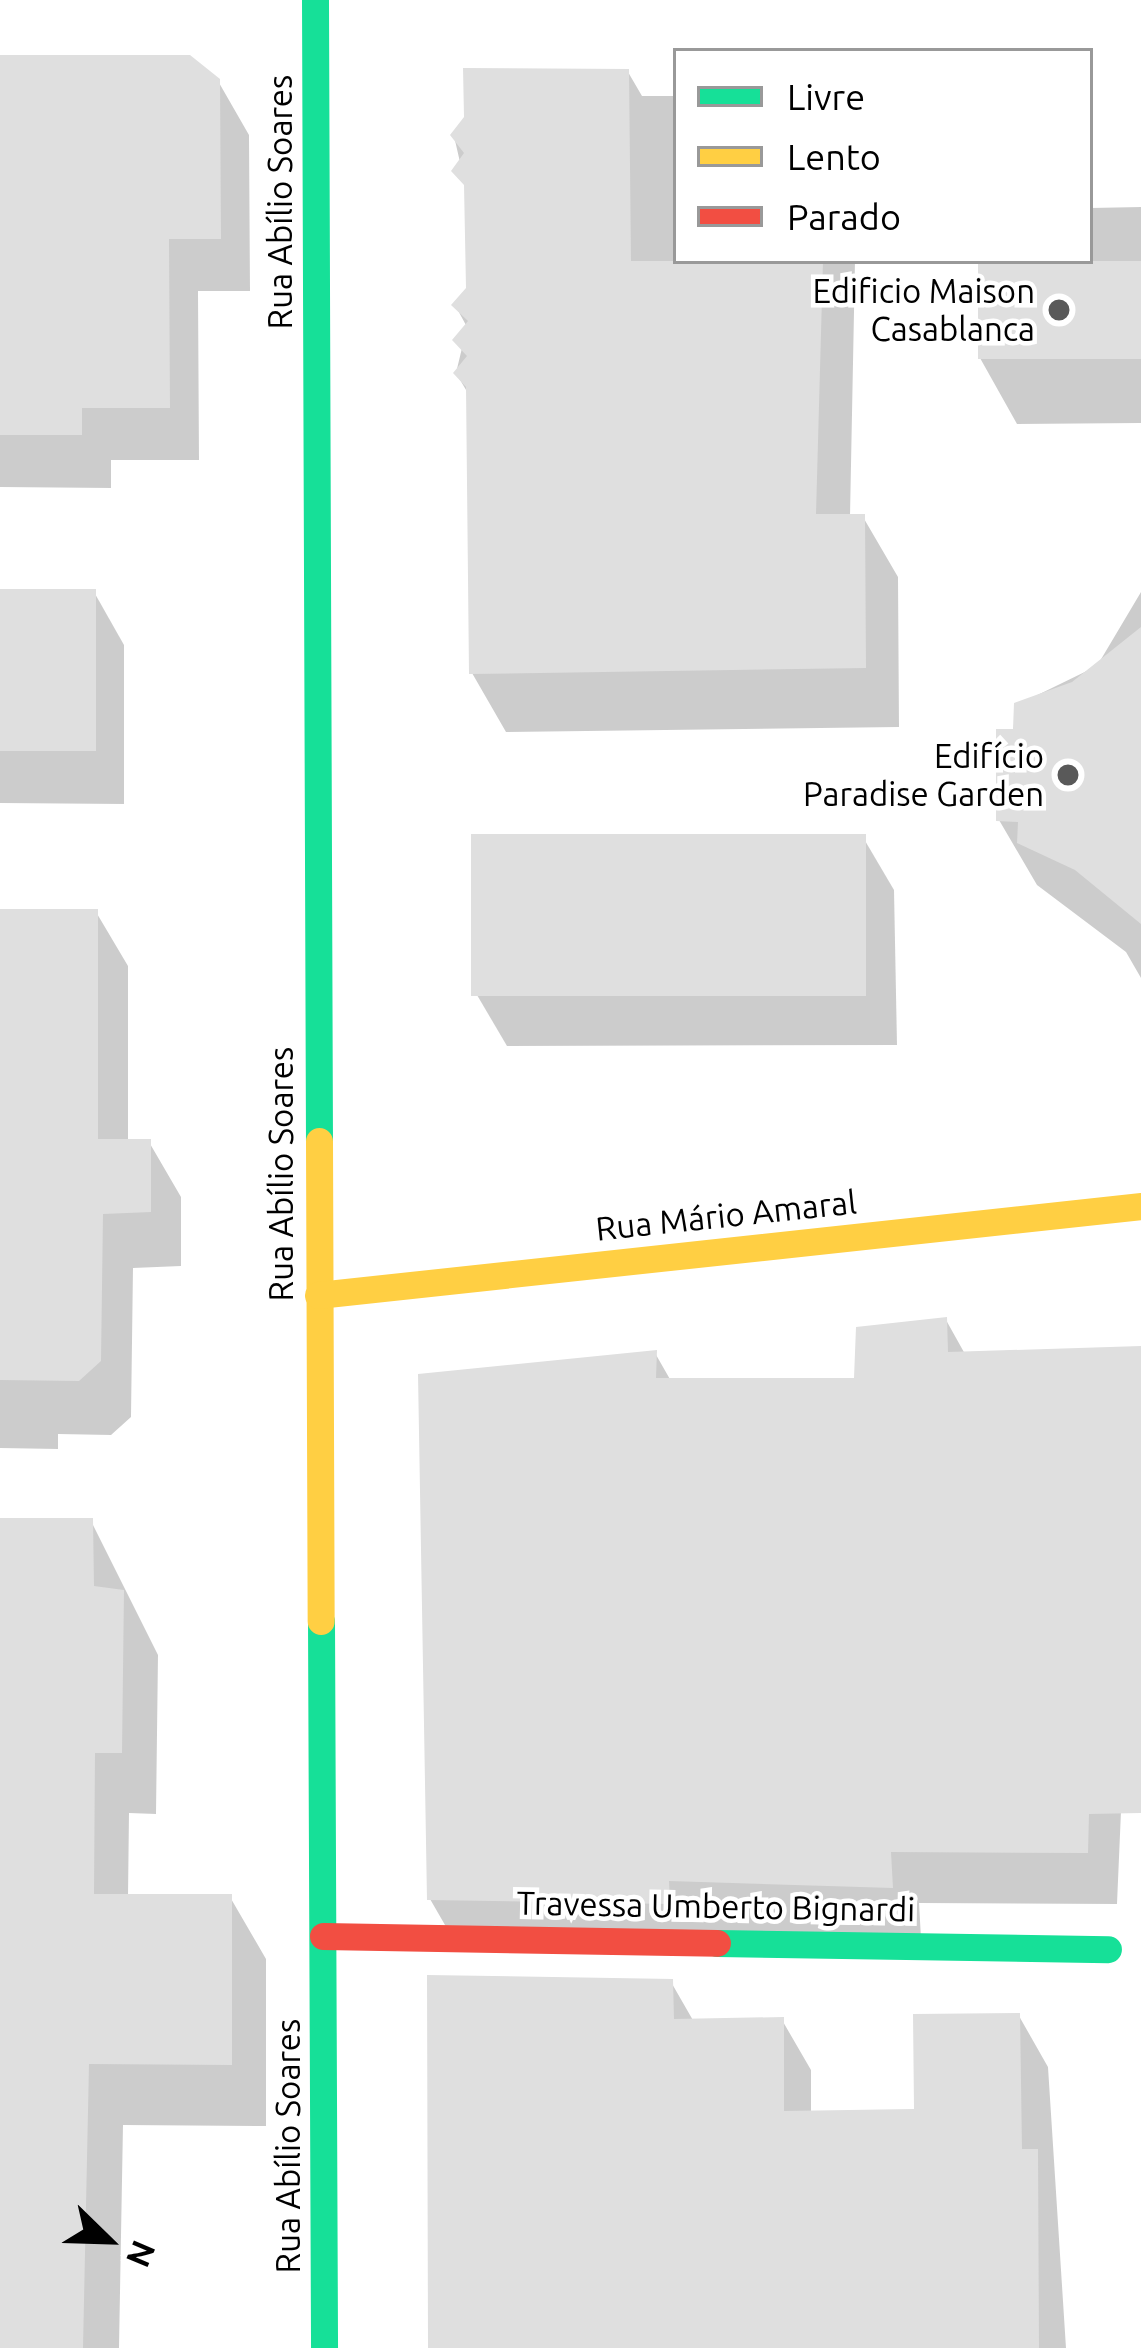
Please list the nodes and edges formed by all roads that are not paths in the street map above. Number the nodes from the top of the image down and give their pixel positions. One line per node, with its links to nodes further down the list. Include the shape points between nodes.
1 (316, 0): 3 (street, Rua Abílio Soares)
2 (1141, 1206): 3 (street, Rua Mário Amaral)
3 (318, 1294): 4 (street, Rua Abílio Soares)
4 (323, 1936): 5 (street, Travessa Umberto Bignardi); 6 (street, Rua Abílio Soares)
5 (1108, 1948)
6 (324, 2348)

